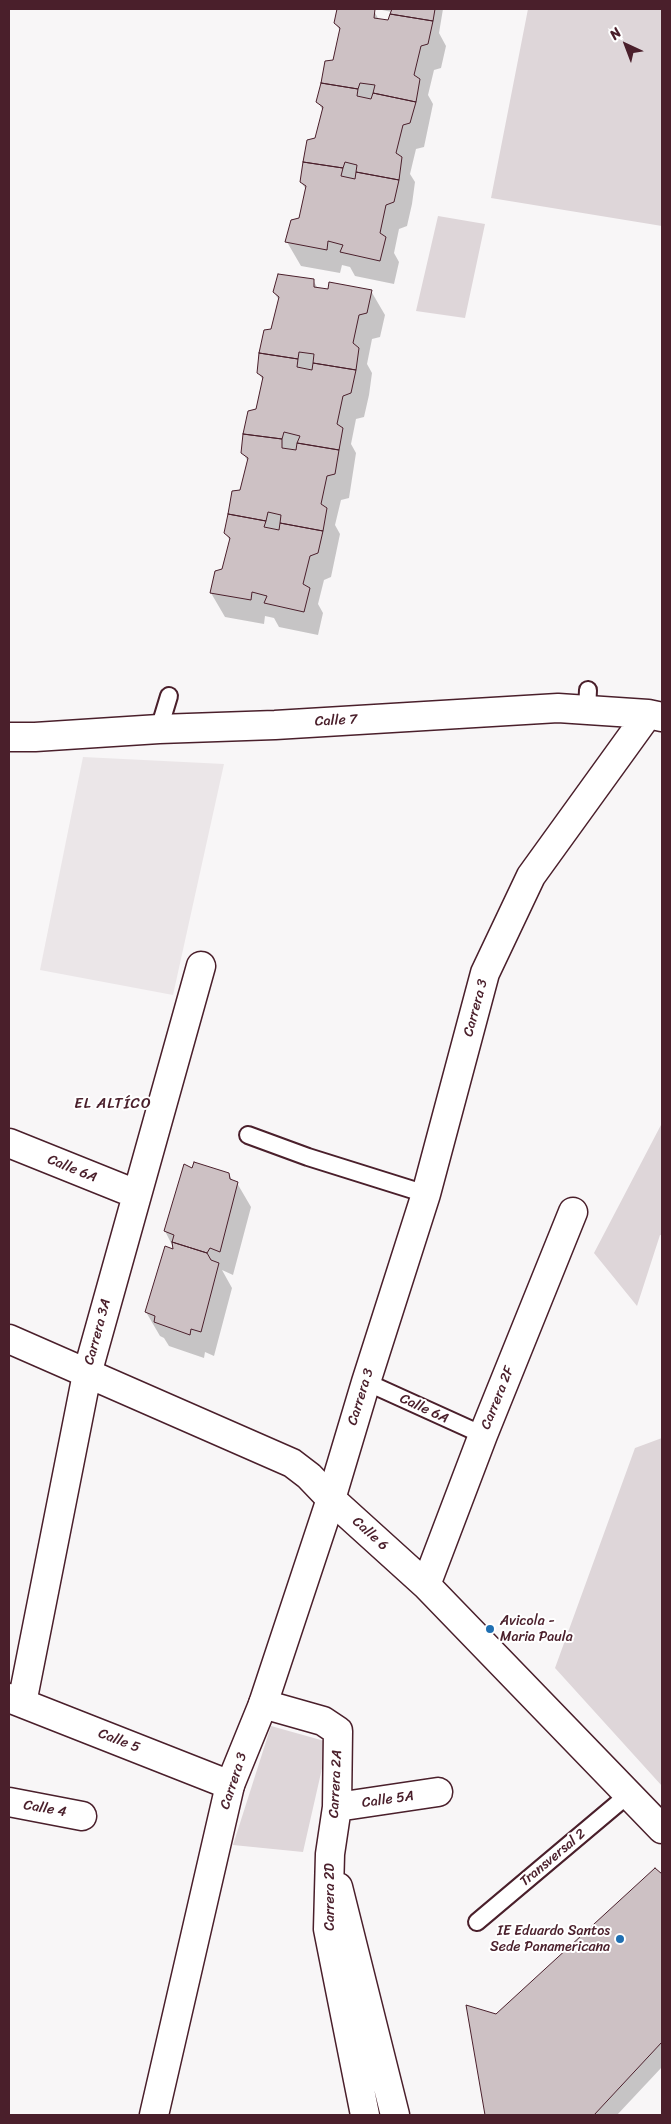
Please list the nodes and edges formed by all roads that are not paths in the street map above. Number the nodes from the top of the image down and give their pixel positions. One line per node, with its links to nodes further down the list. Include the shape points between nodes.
1 (169, 696): 3 (lane)
2 (655, 716): 3 (street, Calle 7, via 587,700 558,708); 9 (street, Carrera 3, via 531,876 485,972)
3 (159, 729): 4 (street, Calle 7)
4 (9, 736)
5 (201, 966): 8 (street, Carrera 3A)
6 (248, 1135): 9 (lane, via 308,1158)
7 (9, 1143): 8 (street, Calle 6A)
8 (136, 1194): 12 (street, Carrera 3A)
9 (426, 1194): 13 (street, Carrera 3)
10 (573, 1212): 14 (street, Carrera 2F)
11 (9, 1338): 12 (street, Calle 6)
12 (87, 1374): 15 (street, Calle 6, via 271,1444); 17 (street, Carrera 3A)
13 (366, 1382): 14 (lane, Calle 6A); 15 (street, Carrera 3)
14 (483, 1436): 16 (street, Carrera 2F)
15 (331, 1499): 16 (street, Calle 6); 18 (street, Carrera 3)
16 (426, 1585): 21 (street, Calle 6)
17 (15, 1700): 19 (street, Calle 5)
18 (263, 1704): 19 (street, Carrera 3); 23 (street, Carrera 2A, via 323,1721 338,1731)
19 (230, 1785): 28 (street, Carrera 3)
20 (438, 1792): 23 (street, Calle 5A)
21 (629, 1794): 25 (street, Calle 6); 27 (lane, Transversal 2)
22 (9, 1802): 24 (street, Calle 4)
23 (337, 1807): 26 (street, Carrera 2A)
24 (82, 1816)
25 (662, 1830)
26 (330, 1854): 29 (street, Carrera 2D, via 328,1929); 30 (street, Carrera 2D)
27 (478, 1922)
28 (154, 2115)
29 (365, 2115)
30 (395, 2115)

